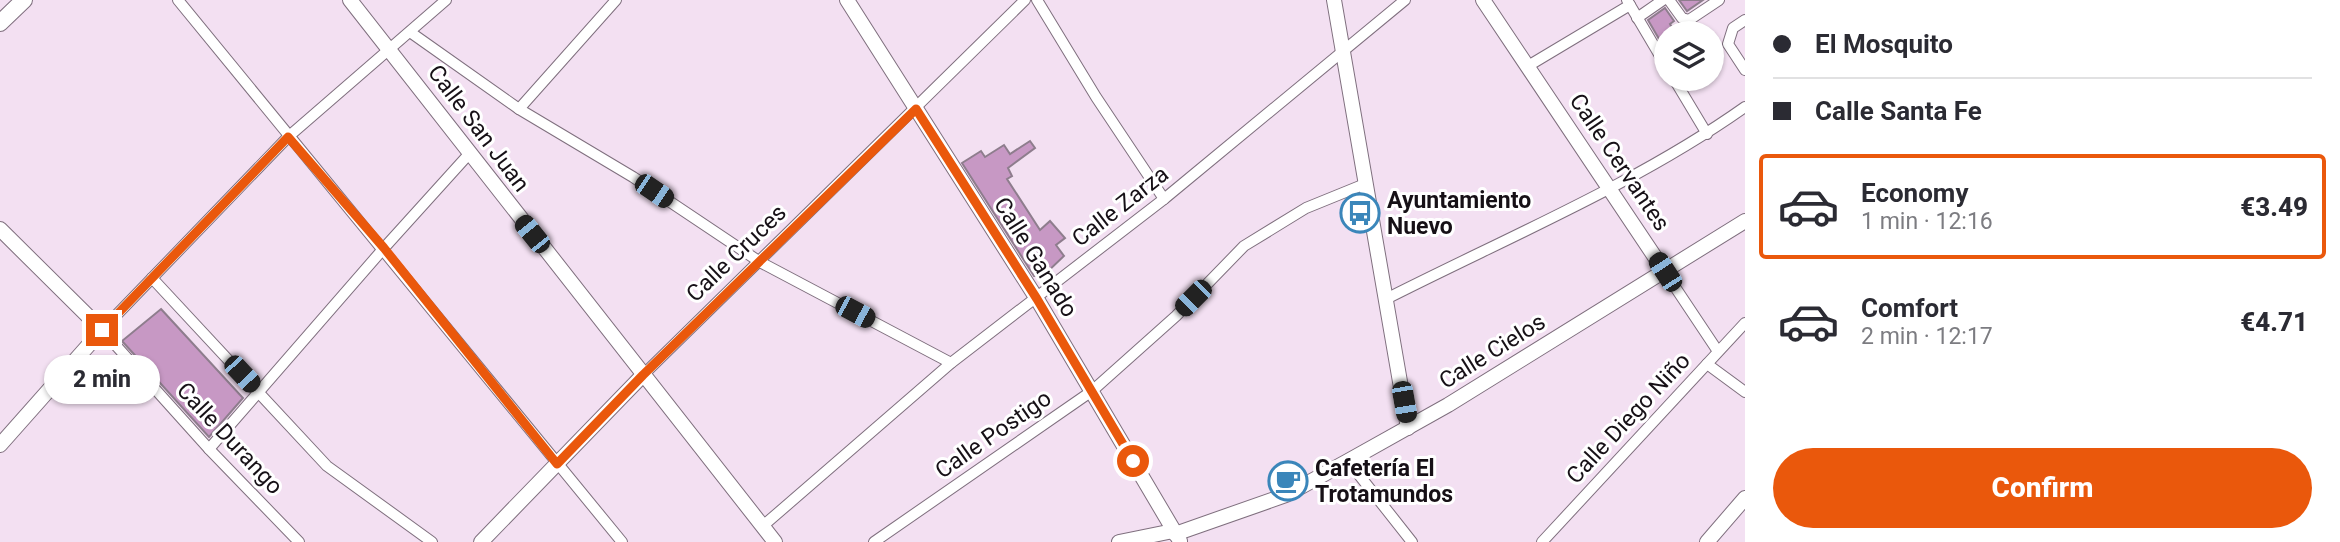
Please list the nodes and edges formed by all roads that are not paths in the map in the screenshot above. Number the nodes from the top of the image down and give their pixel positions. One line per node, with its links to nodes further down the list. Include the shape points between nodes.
1 (24, 0): 19 (main road)
2 (194, 0): 16 (street)
3 (350, 0): 23 (street, Calle San Juan)
4 (446, 0): 20 (street)
5 (616, 0): 28 (street)
6 (847, 0): 29 (street, Calle Ganado)
7 (1025, 0): 29 (street, Calle Cruces)
8 (1037, 0): 35 (street)
9 (1334, 0): 22 (street)
10 (1405, 0): 22 (street, Calle Zarza)
11 (1483, 0): 24 (street, Calle Cervantes)
12 (1663, 0): 17 (street)
13 (1669, 0): 14 (street, via 1682,18 1689,20)
14 (1719, 0)
15 (1628, 3): 17 (street); 24 (street)
16 (181, 4): 31 (street)
17 (1637, 18): 21 (street)
18 (1745, 20): 25 (street, via 1733,28 1728,44)
19 (0, 23)
20 (410, 32): 23 (street); 28 (street)
21 (1654, 46)
22 (1343, 50): 33 (street); 35 (street, Calle Zarza)
23 (392, 51): 31 (street); 32 (street, Calle San Juan)
24 (1528, 66): 34 (street, Calle Cervantes)
25 (1745, 70)
26 (1681, 91): 30 (street)
27 (1745, 107): 30 (street)
28 (519, 109): 39 (street, via 634,177)
29 (916, 109): 39 (street, Calle Cruces); 42 (street, Calle Ganado)
30 (1707, 134): 34 (street)
31 (288, 137): 38 (street); 41 (street)
32 (469, 155): 38 (street); 49 (street, Calle San Juan)
33 (1366, 184): 43 (street); 50 (street, Calle Postigo, via 1306,208 1244,246 1176,316)
34 (1610, 186): 40 (street, Calle Cervantes); 43 (street)
35 (1164, 199): 42 (street, Calle Zarza)
36 (1745, 221): 40 (street, Calle Cielos)
37 (0, 229): 45 (street)
38 (384, 248): 52 (street); 57 (street)
39 (760, 262): 47 (street); 49 (street, Calle Cruces)
40 (1665, 272): 46 (street, Calle Cervantes); 53 (street, Calle Cielos)
41 (152, 278): 45 (street); 52 (street)
42 (1037, 299): 47 (street, Calle Zarza); 50 (street, Calle Ganado)
43 (1385, 299): 53 (street)
44 (1745, 323): 46 (street, Calle Diego Niño)
45 (102, 330): 54 (street); 55 (street, Calle Durango)
46 (1717, 351): 48 (street, Calle Diego Niño)
47 (951, 363): 59 (street, Calle Zarza)
48 (1707, 364): 51 (street); 70 (street, Calle Diego Niño)
49 (643, 375): 57 (street, Calle Cruces); 59 (street, Calle San Juan)
50 (1092, 391): 60 (street, Calle Ganado); 67 (street, Calle Postigo)
51 (1745, 391)
52 (260, 394): 55 (street); 63 (street, via 327,466)
53 (1408, 428): 56 (street, Calle Cielos)
54 (0, 445)
55 (209, 449): 62 (street, Calle Durango)
56 (1348, 461): 60 (street, Calle Cielos, via 1286,495); 69 (street)
57 (557, 464): 64 (street, Calle Cruces); 65 (street)
58 (1745, 498): 61 (street)
59 (764, 525): 66 (street, Calle San Juan)
60 (1176, 536): 68 (street, Calle Cielos)
61 (1711, 540)
62 (299, 542)
63 (432, 542)
64 (481, 542)
65 (622, 542)
66 (775, 542)
67 (874, 542)
68 (1119, 542)
69 (1412, 542)
70 (1542, 542)

